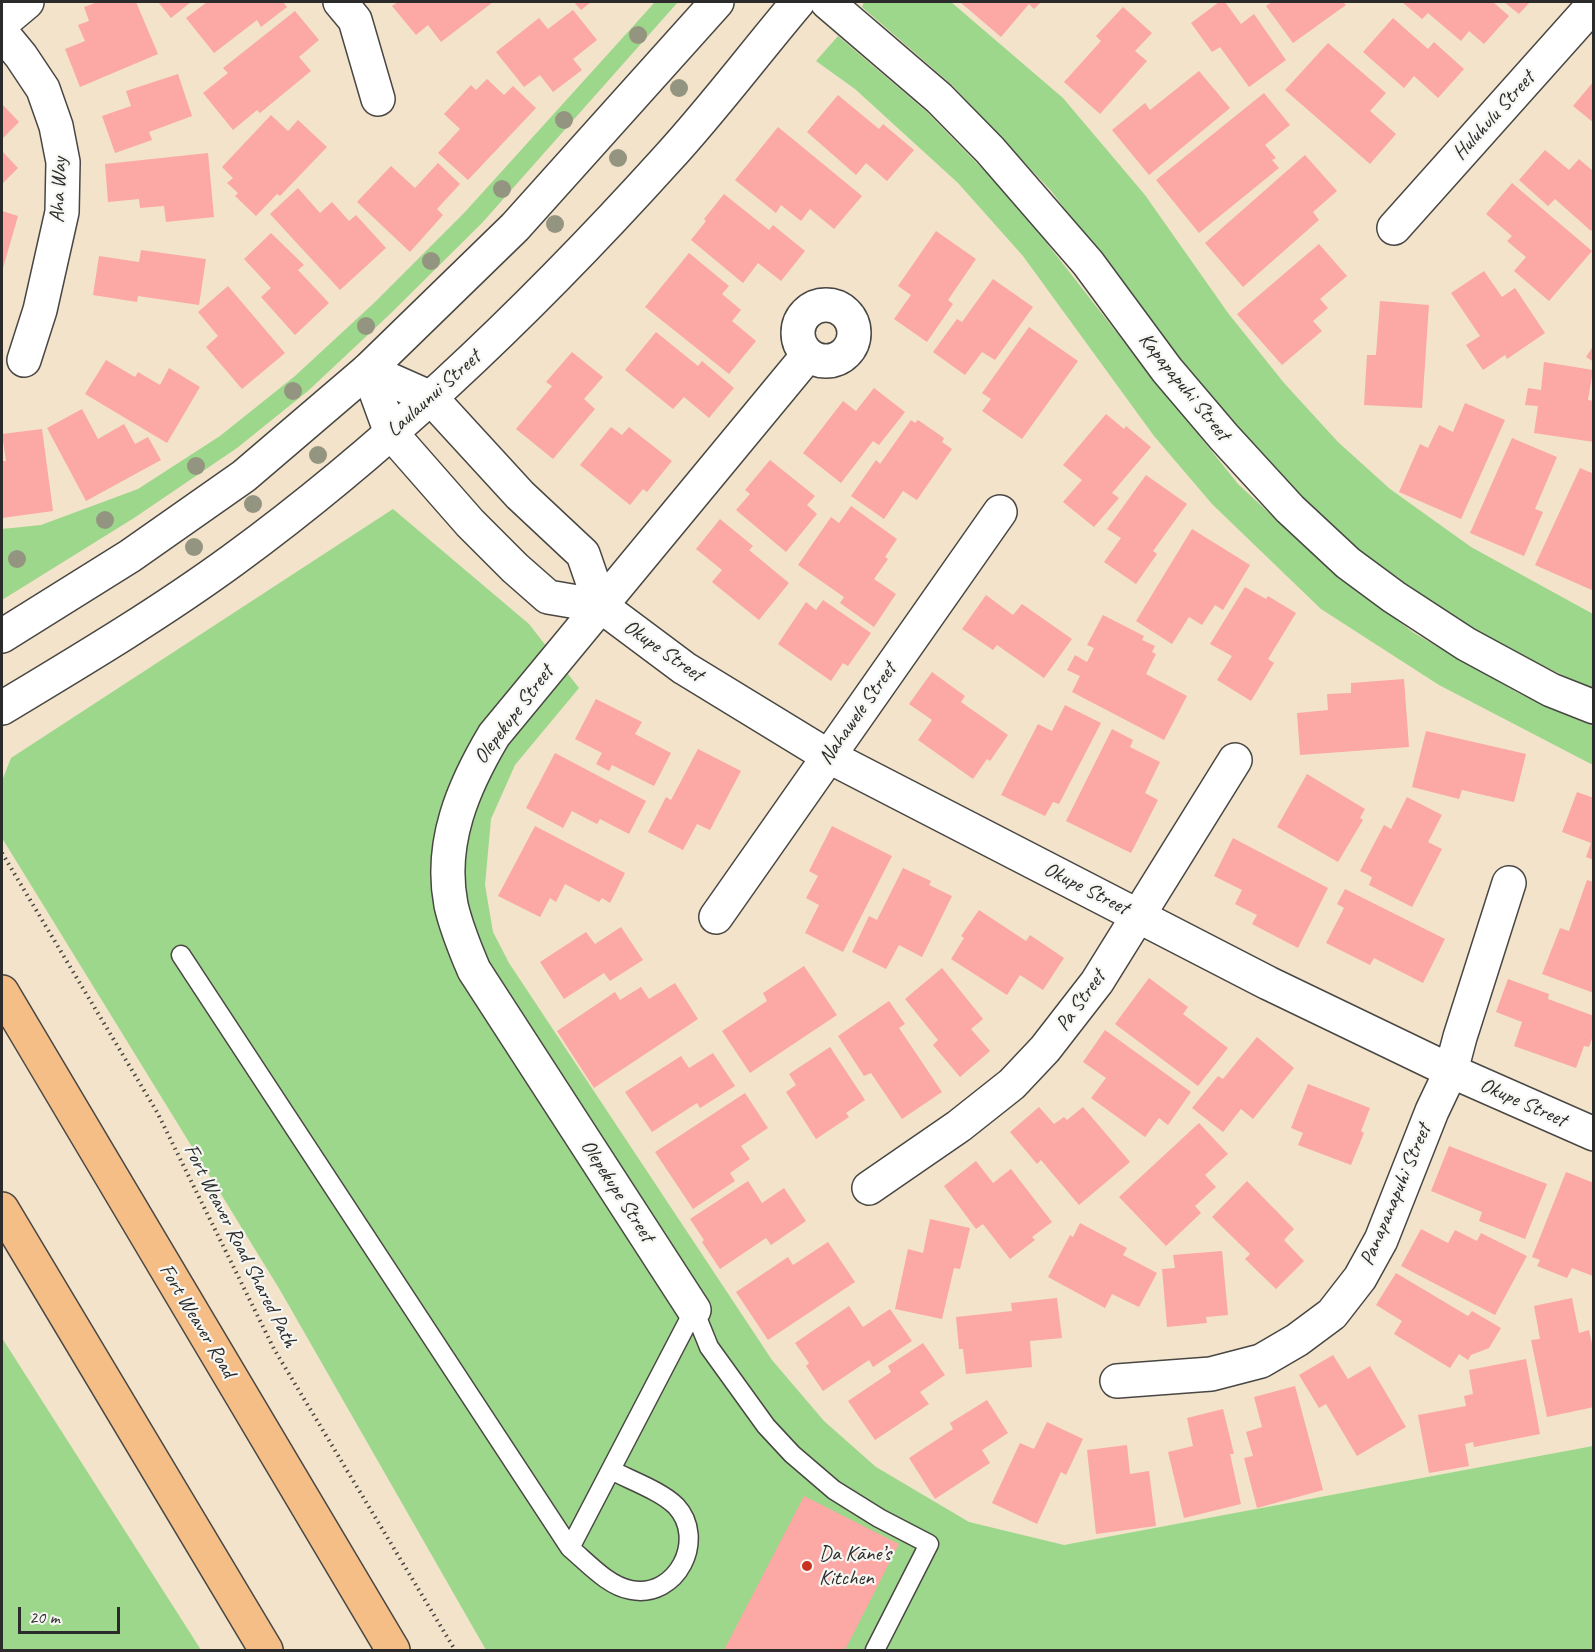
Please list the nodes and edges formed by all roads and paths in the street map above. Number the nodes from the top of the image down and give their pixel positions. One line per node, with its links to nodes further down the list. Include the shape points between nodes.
1 (27, 2): 7 (street)
2 (340, 2): 9 (street, via 355,20)
3 (717, 2): 13 (street, via 515,227)
4 (798, 2): 14 (street, Laulaunui Street, via 669,157 570,263)
5 (827, 2): 19 (street, Kapapapuhi Street, via 939,98 990,150 1088,263 1167,370 1224,437 1348,563 1466,644 1551,690)
6 (1593, 4): 10 (street, Huluhulu Street)
7 (2, 23)
8 (2, 33): 12 (street, Aha Way, via 43,88 63,162 62,212 40,310)
9 (378, 99)
10 (1394, 228)
11 (808, 355): 17 (street, Olepekupe Street)
12 (24, 360)
13 (368, 370): 14 (street, Okupe Street); 15 (street, Okupe Street); 18 (street, via 244,476 130,556)
14 (431, 398): 15 (street, Laulaunui Street); 17 (street, Okupe Street, via 520,495 584,554)
15 (391, 433): 17 (street, Okupe Street, via 470,523 548,597); 20 (street, Laulaunui Street, via 232,560 128,632)
16 (1000, 512): 21 (street, Nahawele Street)
17 (601, 606): 21 (street, Okupe Street, via 684,668); 33 (street, Olepekupe Street, via 494,735 472,771 450,840 451,904 474,970)
18 (2, 636)
19 (1593, 707)
20 (2, 708)
21 (828, 756): 25 (street, Okupe Street); 26 (street, Nahawele Street)
22 (1235, 760): 25 (street, Pa Street)
23 (2, 853): 39 (path, Fort Weaver Road Shared Path, via 157,1112 274,1349)
24 (1509, 884): 29 (street, Panapanapuhi Street)
25 (1138, 916): 29 (street, Okupe Street); 31 (street, Pa Street, via 1097,982 1012,1084)
26 (716, 917)
27 (181, 955): 36 (lane)
28 (2, 992): 38 (highway, Fort Weaver Road)
29 (1451, 1071): 30 (street, Okupe Street); 34 (street, Panapanapuhi Street, via 1381,1240 1360,1278 1332,1314 1262,1361 1211,1374)
30 (1593, 1134)
31 (869, 1188)
32 (2, 1209): 37 (highway)
33 (694, 1310): 35 (lane); 40 (lane, via 709,1347 766,1426 792,1454 834,1490 928,1544)
34 (1117, 1381)
35 (611, 1470): 36 (lane); 36 (lane, via 675,1505 688,1533 689,1549 684,1563 662,1585 631,1590 616,1585)
36 (570, 1548)
37 (266, 1650)
38 (393, 1650)
39 (455, 1650)
40 (875, 1650)

